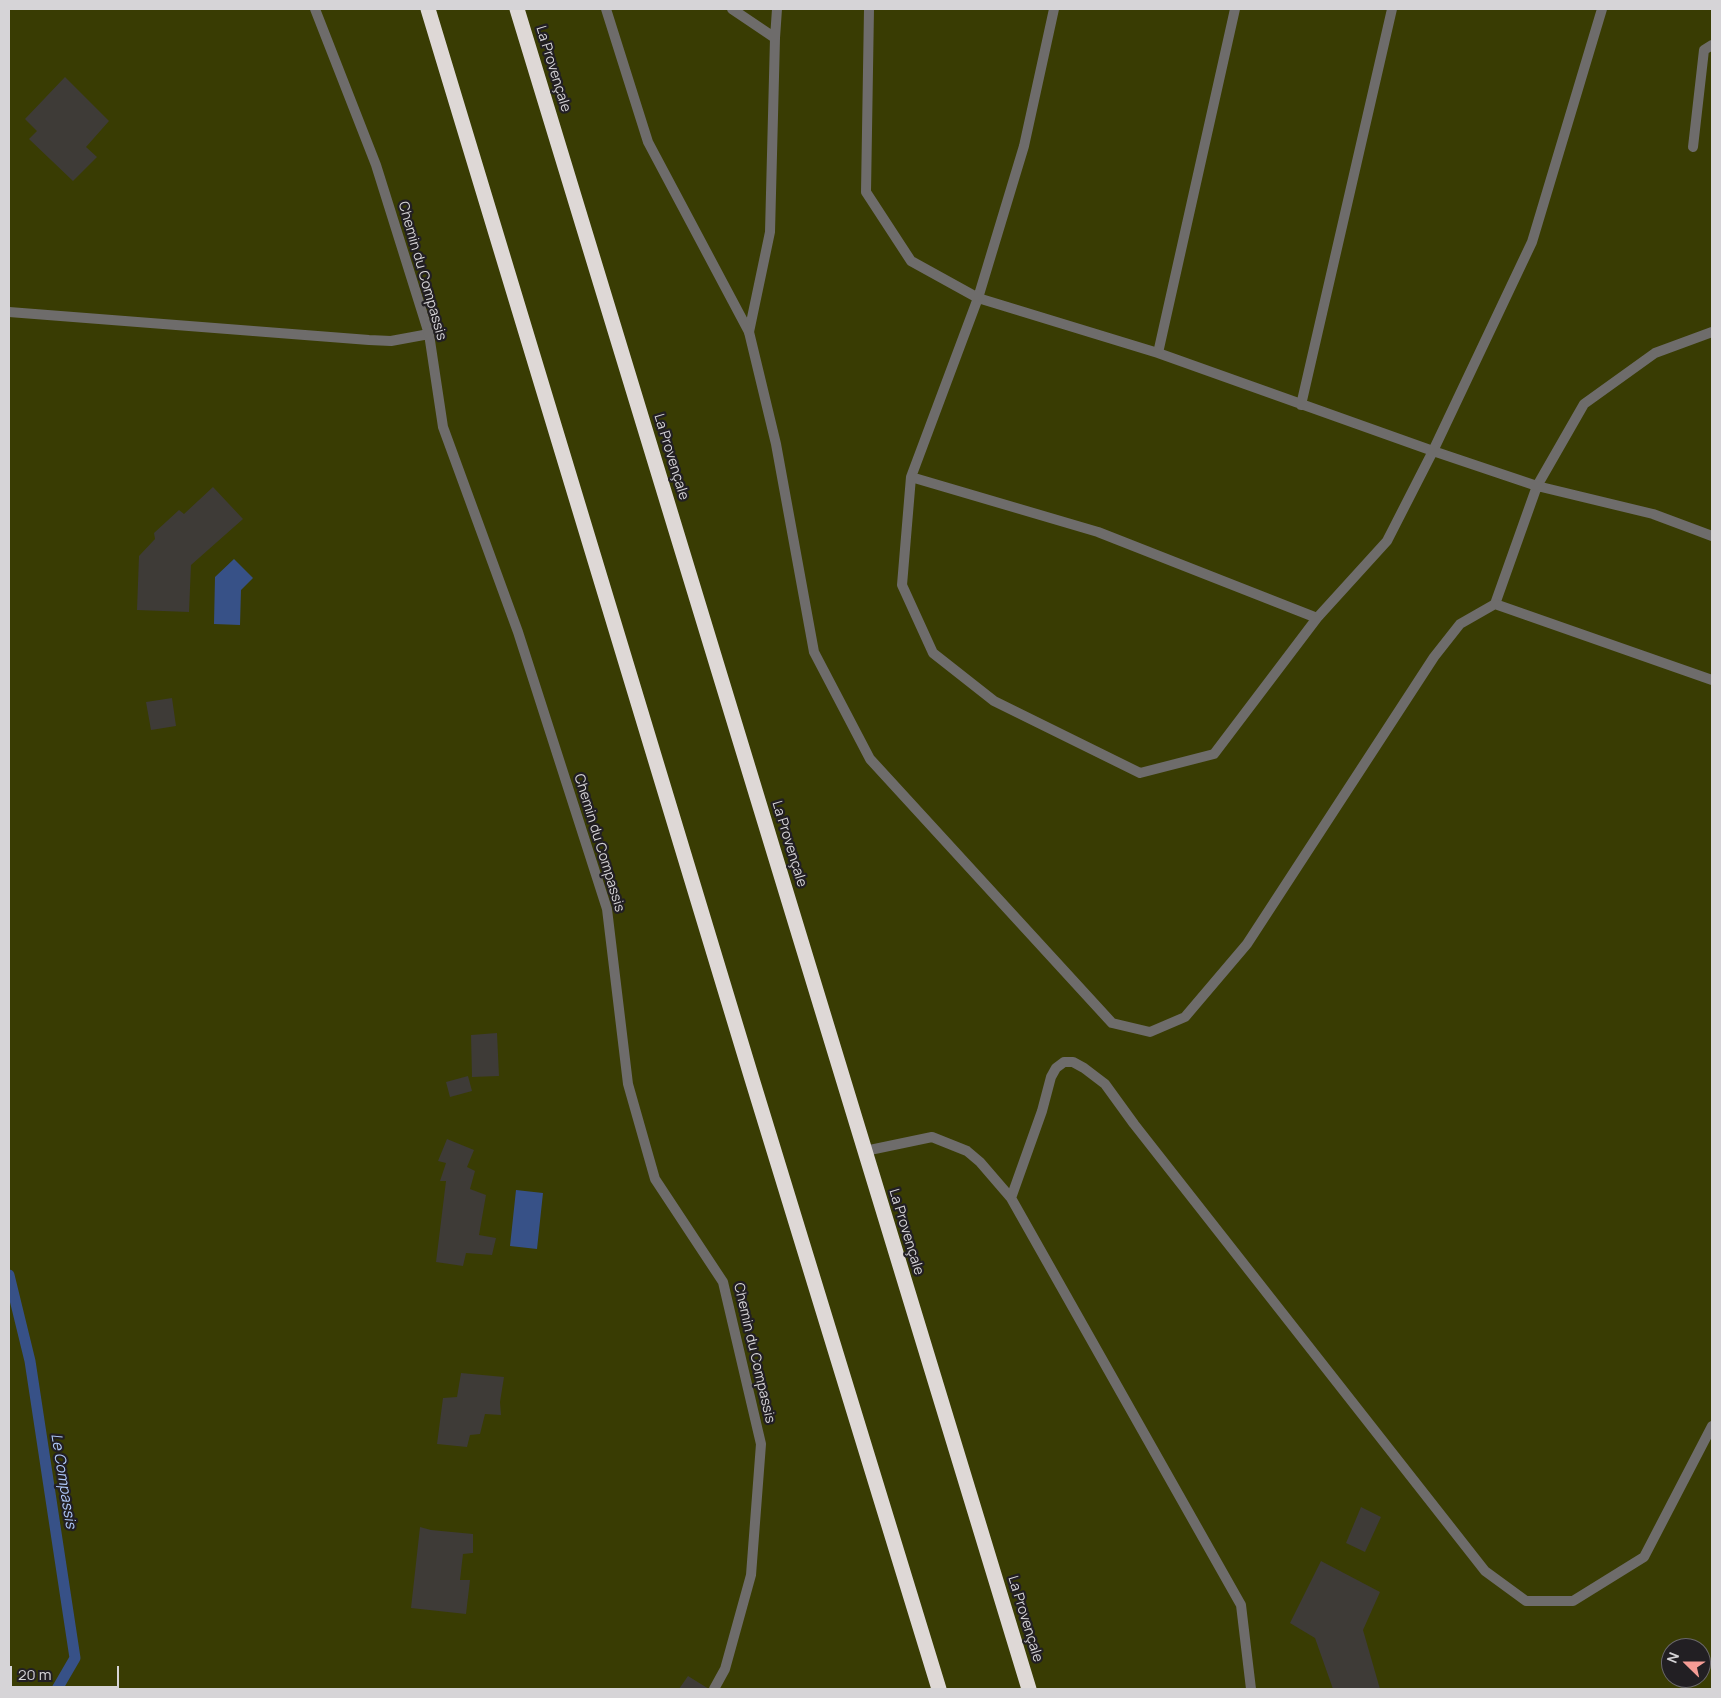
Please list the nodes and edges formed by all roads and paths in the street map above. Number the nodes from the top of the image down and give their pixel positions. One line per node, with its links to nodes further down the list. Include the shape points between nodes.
1 (315, 9): 19 (street, Chemin du Compassis, via 376,165)
2 (428, 9): 33 (highway)
3 (517, 9): 29 (highway, La Provençale)
4 (606, 9): 17 (street, via 648,142)
5 (732, 9): 12 (street)
6 (777, 9): 12 (street)
7 (869, 9): 15 (street, via 866,192 911,261)
8 (1054, 9): 15 (street, via 1024,146)
9 (1235, 9): 20 (street)
10 (1392, 9): 21 (street)
11 (1602, 9): 22 (street, via 1532,242)
12 (775, 38): 17 (street, via 770,232)
13 (1712, 46): 14 (street, via 1704,50)
14 (1693, 147)
15 (978, 298): 20 (street); 23 (street)
16 (9, 312): 19 (street, via 369,340 391,341)
17 (748, 332): 26 (street, via 776,444 814,652 870,759 1112,1023 1150,1032 1185,1017 1247,944 1434,657 1460,624)
18 (1712, 332): 24 (street, via 1655,353 1584,404)
19 (428, 334): 32 (street, Chemin du Compassis, via 443,427 518,632 607,909 628,1084 655,1179 723,1282 761,1444 751,1575 725,1669)
20 (1158, 353): 21 (street)
21 (1301, 405): 22 (street)
22 (1434, 451): 24 (street); 27 (street, via 1387,541)
23 (911, 477): 27 (street, via 1098,532); 27 (street, via 902,585 933,653 994,701 1140,773 1214,754)
24 (1537, 486): 25 (street, via 1653,514); 26 (street)
25 (1712, 536)
26 (1495, 604): 28 (street)
27 (1317, 618)
28 (1712, 680)
29 (865, 1151): 30 (street, via 932,1137 967,1151); 34 (highway, La Provençale)
30 (1012, 1198): 31 (street, via 1051,1077 1064,1062 1073,1062 1105,1084 1485,1571 1526,1601 1573,1601 1644,1558); 35 (street, via 1241,1605)
31 (1712, 1426)
32 (714, 1689)
33 (939, 1689)
34 (1029, 1689)
35 (1251, 1689)

